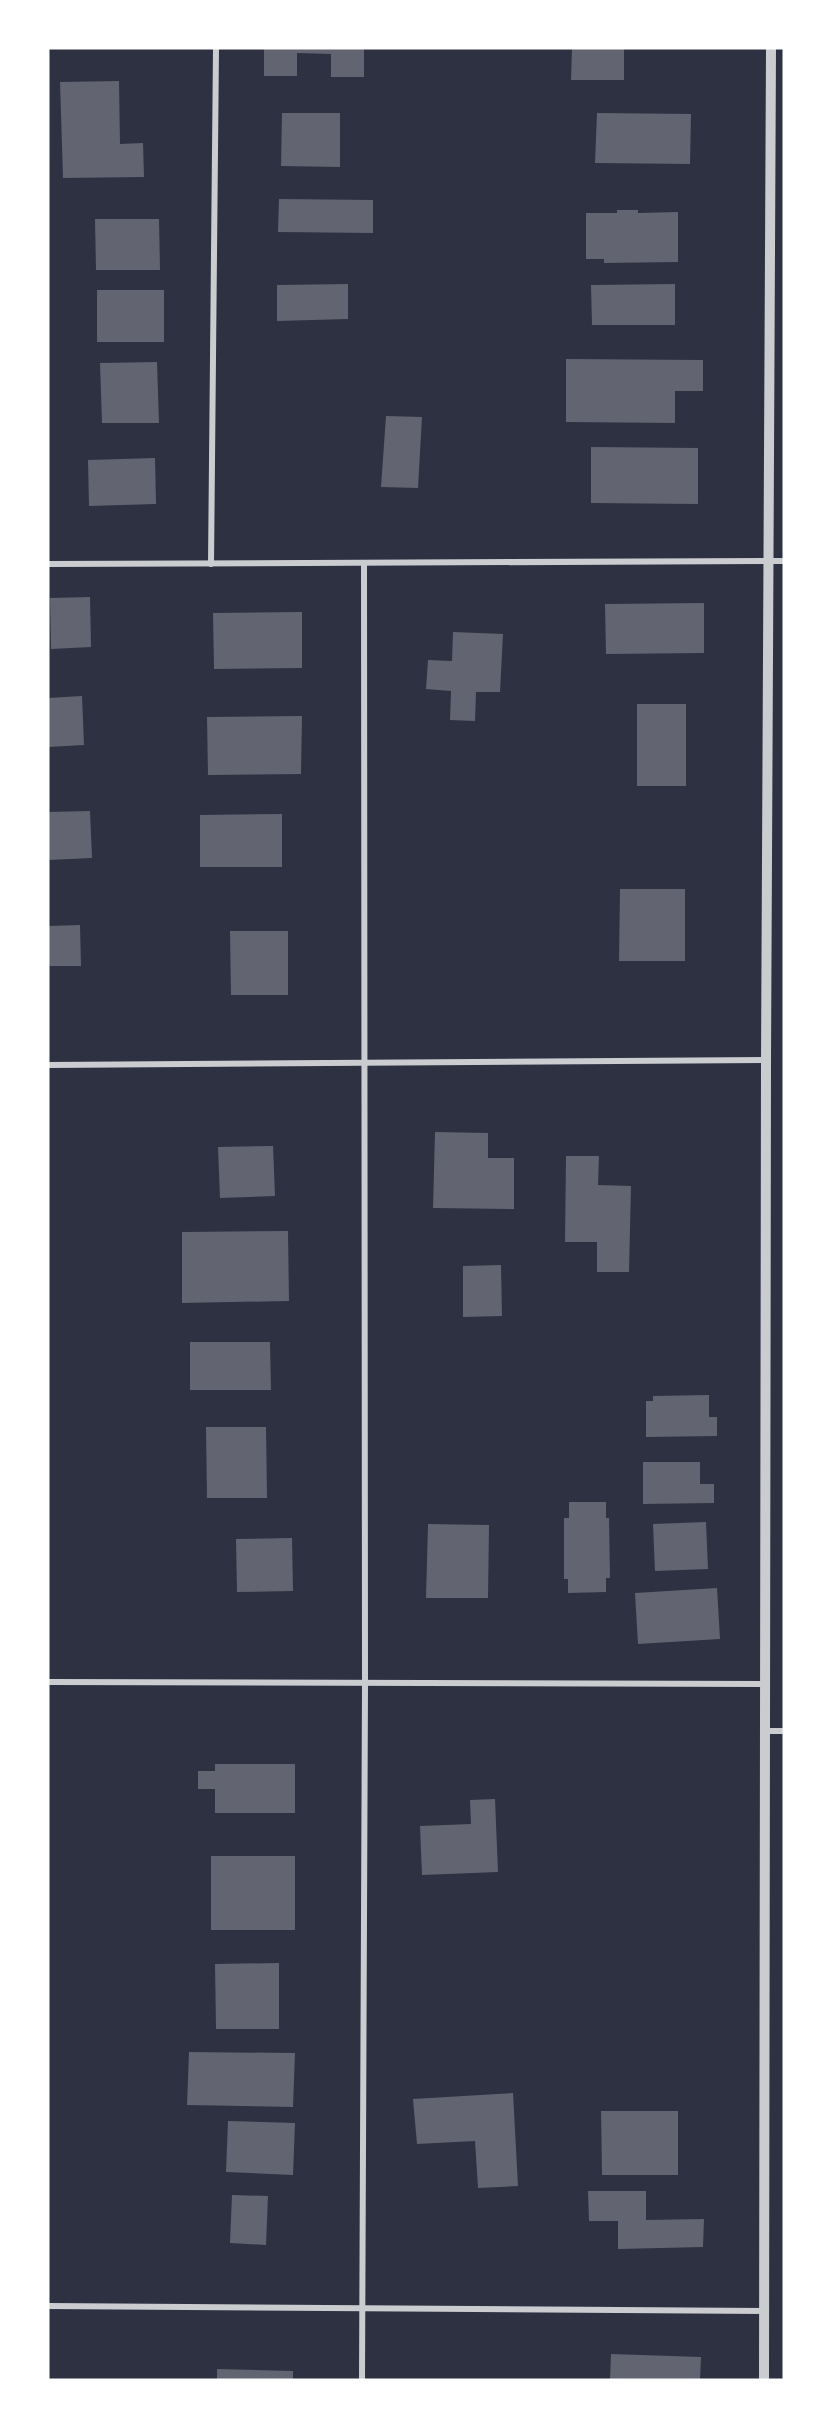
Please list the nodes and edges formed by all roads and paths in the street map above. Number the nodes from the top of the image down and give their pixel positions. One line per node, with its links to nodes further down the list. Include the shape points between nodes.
1 (216, 48): 7 (street)
2 (771, 48): 3 (street)
3 (769, 561): 4 (street); 5 (street); 8 (street)
4 (784, 561)
5 (364, 563): 7 (street); 9 (street)
6 (48, 564): 7 (street)
7 (212, 564)
8 (766, 1060): 9 (street); 13 (street)
9 (365, 1063): 10 (street); 12 (street)
10 (48, 1065)
11 (48, 1682): 12 (street)
12 (365, 1684): 13 (street); 17 (street)
13 (766, 1684): 14 (street)
14 (766, 1731): 15 (street); 18 (street)
15 (784, 1731)
16 (48, 2306): 17 (street)
17 (362, 2309): 18 (street); 19 (street)
18 (764, 2311): 20 (street)
19 (362, 2380)
20 (764, 2380)

